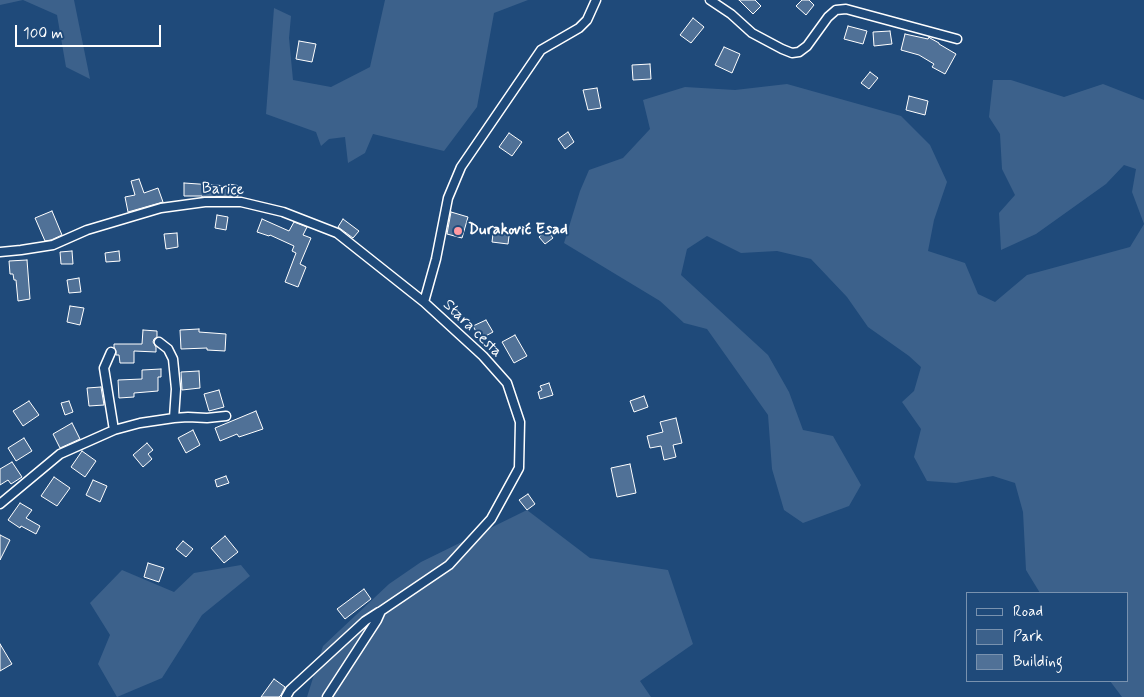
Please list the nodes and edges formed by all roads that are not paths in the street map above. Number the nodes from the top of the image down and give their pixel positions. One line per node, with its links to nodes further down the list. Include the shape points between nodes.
1 (596, 0): 5 (street, Stara cesta, via 587,20 579,28 541,50 461,167 448,198)
2 (710, 0): 3 (street, via 752,33 792,53 807,46 836,10 846,9)
3 (957, 39)
4 (0, 252): 5 (street, Barice, via 53,245 87,230 161,208 205,202 241,202 283,212 336,233)
5 (424, 302): 12 (street, Stara cesta, via 483,356 507,383 520,422 519,468 491,519 449,564)
6 (159, 342): 9 (street, via 168,348 173,359)
7 (111, 352): 10 (street, via 104,368)
8 (226, 416): 9 (street)
9 (174, 418): 10 (street)
10 (114, 430): 11 (street, via 60,454)
11 (0, 504)
12 (381, 611): 13 (street, Stara cesta, via 365,621); 14 (street, Stara cesta)
13 (286, 697)
14 (326, 697)

